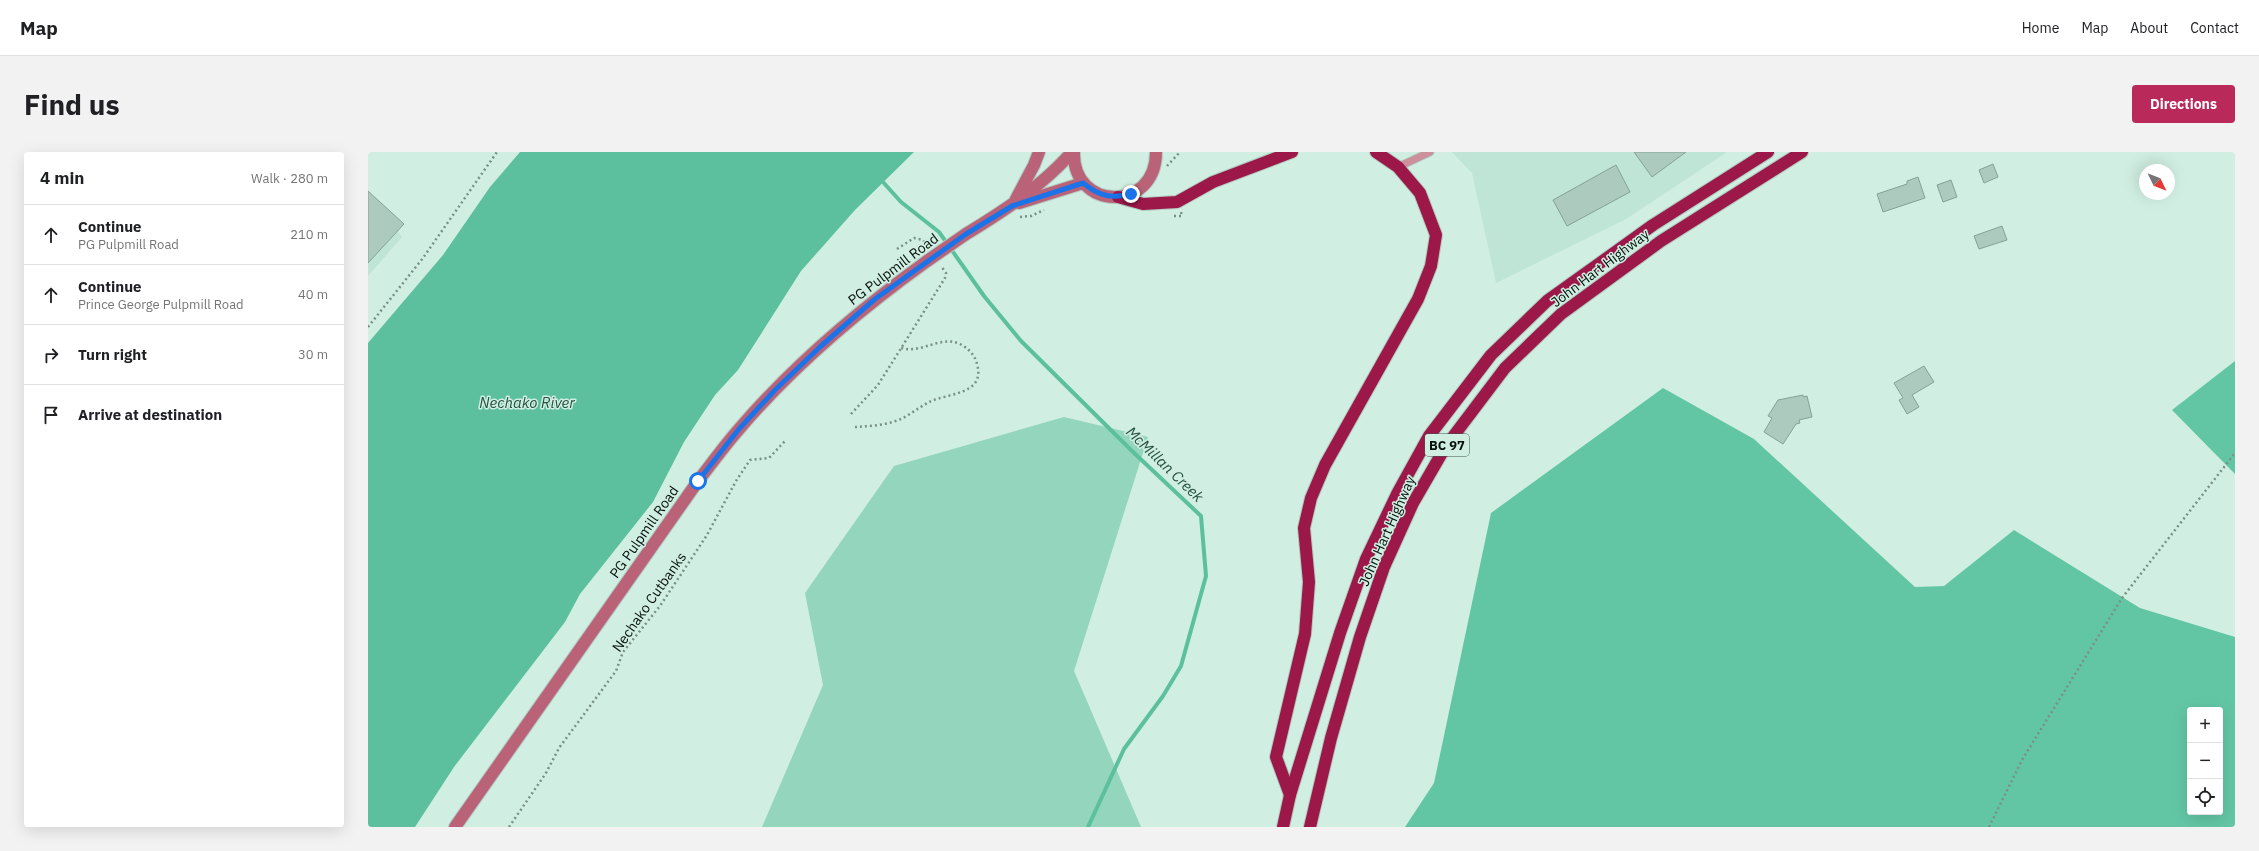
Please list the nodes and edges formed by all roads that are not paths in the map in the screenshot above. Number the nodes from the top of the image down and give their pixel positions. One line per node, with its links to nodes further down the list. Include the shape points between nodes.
1 (1038, 152): 12 (street, via 1034,165)
2 (1073, 152): 10 (street, via 1076,172); 12 (street)
3 (1157, 152): 11 (street, via 1156,165 1151,177 1131,194)
4 (1292, 152): 11 (highway, via 1213,182 1177,202 1143,204)
5 (1376, 152): 9 (highway)
6 (1430, 152): 9 (lane)
7 (1768, 152): 13 (highway, John Hart Highway / BC 97, via 1653,225 1547,301 1491,355 1429,436 1397,494 1366,559 1340,633)
8 (1802, 152): 16 (highway, John Hart Highway / BC 97, via 1661,241 1561,314 1505,368 1446,446 1413,503 1384,567 1360,637 1331,738)
9 (1398, 167): 13 (highway, via 1420,193 1436,235 1431,266 1418,299 1325,465 1310,498 1304,528 1309,582 1305,634 1276,757)
10 (1083, 183): 11 (street, via 1093,192 1105,197); 12 (street)
11 (1118, 198)
12 (1012, 206): 14 (street, PG Pulpmill Road, bridge, via 966,234 875,299 821,346 739,429 698,481)
13 (1290, 795): 15 (highway, John Hart Highway / BC 97)
14 (455, 827)
15 (1283, 827)
16 (1310, 827)

